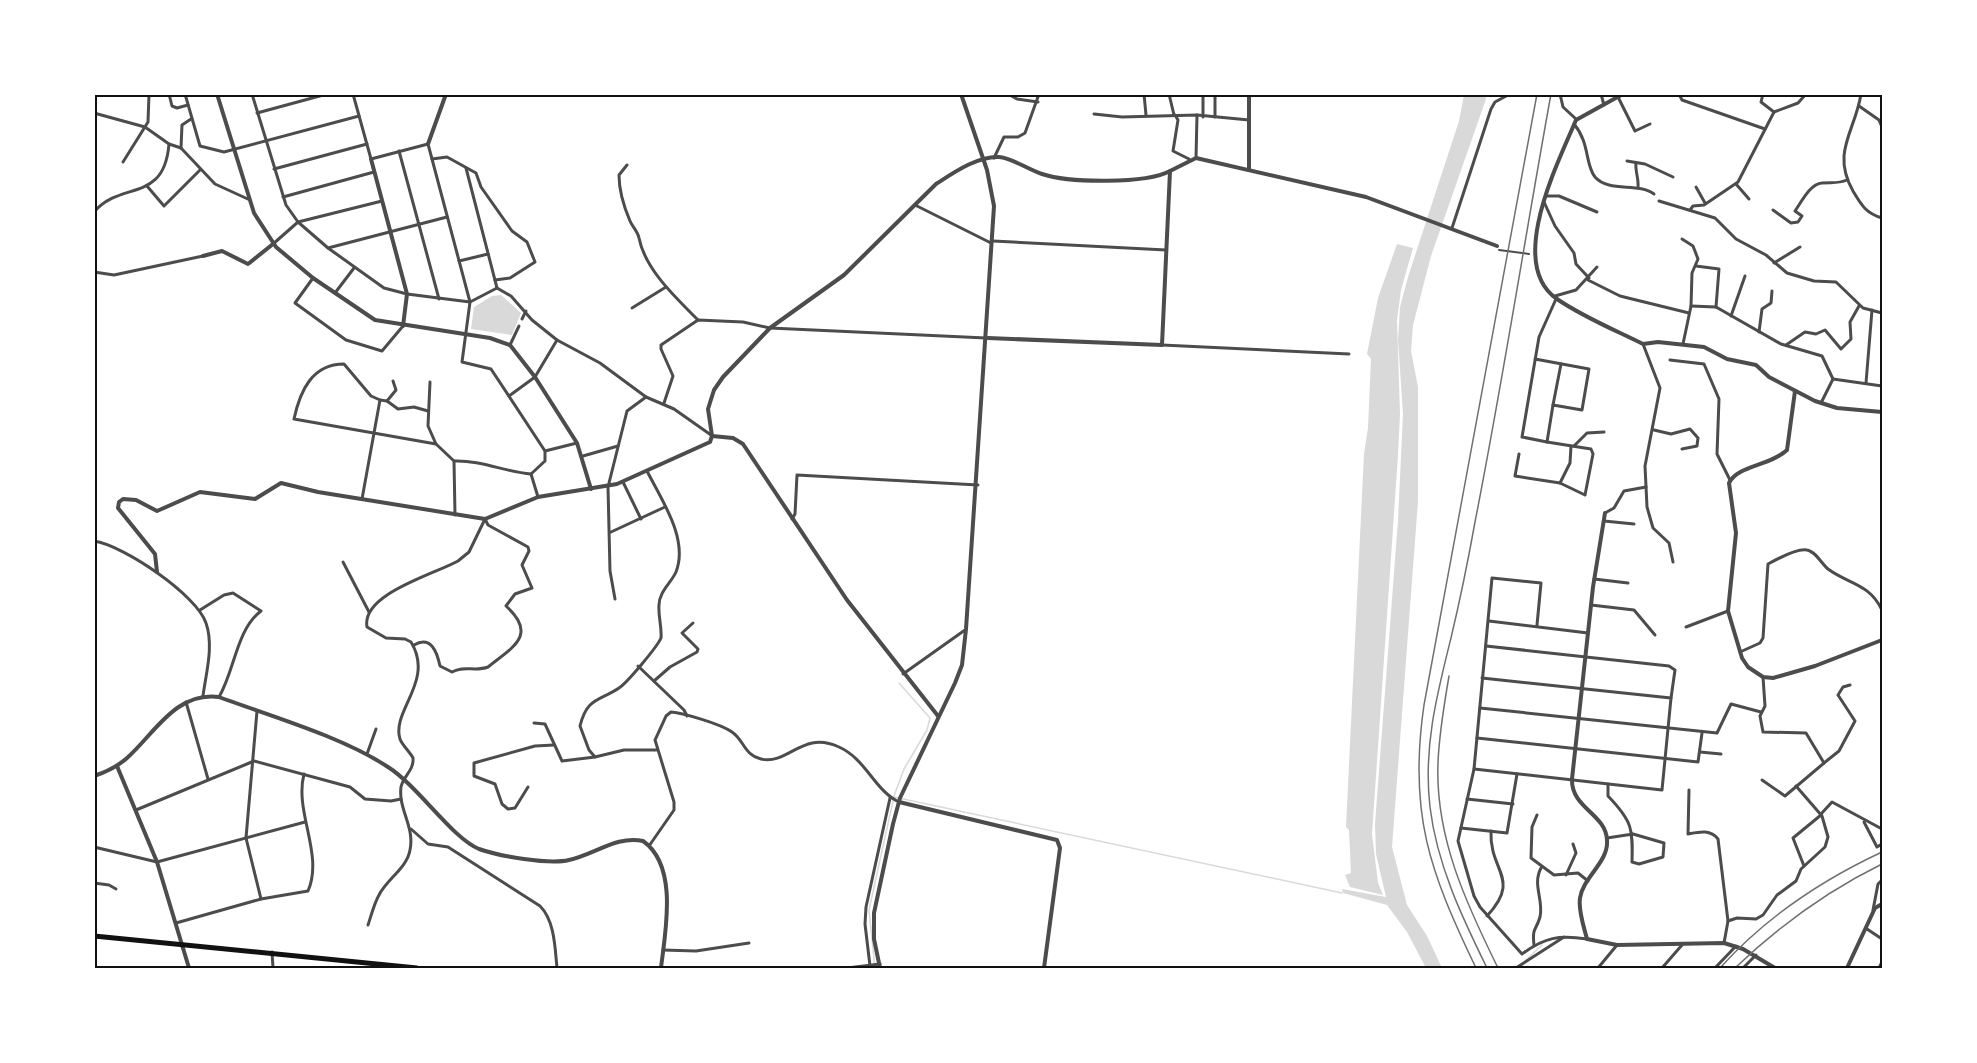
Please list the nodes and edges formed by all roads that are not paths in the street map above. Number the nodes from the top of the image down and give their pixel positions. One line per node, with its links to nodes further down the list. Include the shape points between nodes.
1 (149, 94): 47 (street)
2 (168, 94): 29 (street, via 172,106)
3 (185, 94): 29 (street)
4 (217, 94): 54 (street)
5 (252, 94): 34 (street)
6 (327, 94): 34 (street)
7 (353, 94): 39 (street)
8 (446, 94): 52 (street)
9 (961, 94): 60 (street)
10 (1008, 94): 27 (street)
11 (1017, 94): 27 (street)
12 (1039, 94): 28 (street)
13 (1144, 94): 36 (street)
14 (1170, 94): 37 (street)
15 (1203, 94): 40 (street)
16 (1215, 94): 41 (street)
17 (1249, 94): 43 (street)
18 (1510, 94): 96 (street, via 1491,109)
19 (1560, 94): 44 (street, via 1563,107)
20 (1601, 94): 30 (street)
21 (1623, 94): 26 (street)
22 (1679, 94): 48 (street, via 1682,100)
23 (1763, 94): 32 (street, via 1761,102)
24 (1806, 94): 32 (street, via 1798,103)
25 (1861, 94): 31 (street)
26 (1618, 97): 30 (street); 45 (street, via 1635,131)
27 (1017, 99): 28 (street)
28 (1038, 102): 56 (street, via 1025,133 1004,137)
29 (188, 105): 42 (street)
30 (1604, 105): 44 (street)
31 (1859, 106): 46 (street); 73 (street, via 1843,158)
32 (1774, 112): 48 (street)
33 (94, 113): 47 (street)
34 (257, 113): 49 (street)
35 (1094, 114): 36 (street)
36 (1146, 115): 37 (street)
37 (1174, 115): 38 (street); 61 (street, via 1178,120 1173,151)
38 (1197, 115): 40 (street); 57 (street)
39 (359, 116): 49 (street); 51 (street)
40 (1203, 117): 41 (street)
41 (1215, 118): 43 (street)
42 (192, 119): 53 (street, via 182,125); 54 (street, via 200,146 224,152)
43 (1249, 120): 69 (street)
44 (1575, 122): 77 (street, via 1596,178 1612,185); 79 (street)
45 (1650, 124)
46 (1882, 126)
47 (145, 127): 50 (street); 63 (street)
48 (1765, 129): 74 (street)
49 (266, 141): 54 (street); 67 (street)
50 (169, 144): 53 (street); 75 (street, via 168,159)
51 (367, 144): 58 (street); 67 (street)
52 (428, 144): 55 (street); 59 (street)
53 (181, 148): 68 (street)
54 (234, 150): 82 (street)
55 (399, 152): 58 (street); 95 (street)
56 (994, 158): 60 (street); 70 (street, via 1002,157 1043,175 1065,179 1153,178)
57 (1196, 158): 61 (street); 69 (street)
58 (371, 159): 71 (street)
59 (432, 159): 66 (street, via 447,157); 92 (street)
60 (983, 159): 87 (street, via 936,184); 99 (street, via 994,206)
61 (1189, 159): 70 (street)
62 (1627, 161): 64 (street)
63 (123, 162)
64 (1636, 163): 72 (street); 77 (street)
65 (627, 165): 119 (street, via 619,179 628,214 640,247)
66 (466, 168): 105 (street); 118 (street, via 476,173 481,187 512,231 527,242 535,262 510,278)
67 (274, 169): 80 (street)
68 (200, 170): 75 (street, via 164,206); 82 (street, via 214,184)
69 (1249, 170): 96 (street, via 1357,195)
70 (1170, 171): 104 (street)
71 (374, 172): 80 (street); 83 (street)
72 (1673, 177)
73 (1847, 180): 89 (street, via 1812,188 1795,211 1802,216 1798,222 1791,223); 93 (street, via 1867,213)
74 (1736, 184): 81 (street); 86 (street)
75 (147, 186): 90 (street, via 111,198)
76 (1696, 187): 86 (street)
77 (1638, 188): 78 (street)
78 (1654, 194)
79 (1547, 196): 85 (street); 91 (street, via 1559,196)
80 (283, 197): 94 (street)
81 (1749, 199)
82 (250, 200): 100 (street)
83 (382, 201): 94 (street); 97 (street)
84 (1659, 201): 88 (street)
85 (1544, 202): 117 (street); 124 (street, via 1534,251 1538,275)
86 (1706, 204): 88 (street)
87 (915, 205): 99 (street); 140 (street, via 844,275)
88 (1690, 210): 109 (street, via 1715,218 1736,239)
89 (1773, 210)
90 (94, 212)
91 (1597, 212)
92 (447, 217): 95 (street); 108 (street)
93 (1882, 218)
94 (298, 222): 100 (street); 102 (street)
95 (419, 224): 97 (street); 125 (street)
96 (1450, 228): 103 (street)
97 (390, 232): 102 (street); 123 (street)
98 (1682, 239): 110 (street, via 1697,253)
99 (993, 242): 104 (street); 143 (street)
100 (273, 244): 107 (street, via 248,264 222,252); 116 (street)
101 (1800, 247): 109 (street)
102 (328, 248): 112 (street)
103 (1498, 248): 106 (street)
104 (1166, 250): 148 (street)
105 (488, 254): 108 (street); 118 (street)
106 (1529, 254)
107 (203, 256): 113 (street, via 114,275)
108 (459, 261): 126 (street)
109 (1774, 263): 128 (street, via 1787,273 1836,282)
110 (1696, 266): 127 (street, via 1692,273); 129 (street, via 1719,269)
111 (1597, 267): 117 (street)
112 (354, 268): 122 (street); 123 (street, via 384,288)
113 (97, 273): 115 (street)
114 (1745, 276): 135 (street)
115 (94, 278)
116 (313, 278): 122 (street); 138 (street, via 296,303 346,340 382,351)
117 (1588, 279): 124 (street, via 1569,294); 133 (street, via 1620,296)
118 (495, 280): 120 (street)
119 (666, 287): 130 (street); 137 (street)
120 (497, 288): 126 (street); 132 (street)
121 (1772, 291): 141 (street, via 1771,303 1762,309)
122 (335, 293): 138 (street, via 375,320)
123 (407, 294): 125 (street); 138 (street)
124 (1554, 297): 145 (street); 151 (street)
125 (439, 299): 126 (street)
126 (470, 302): 142 (street)
127 (1691, 306): 129 (street); 133 (street)
128 (1859, 306): 131 (street); 149 (street, via 1850,322 1851,339 1841,349 1826,330 1816,334 1805,332)
129 (1716, 307): 135 (street)
130 (632, 308)
131 (1872, 310): 134 (street); 158 (street)
132 (526, 311): 136 (street); 144 (street)
133 (1689, 313): 146 (street)
134 (1882, 313)
135 (1731, 316): 141 (street)
136 (522, 319)
137 (698, 320): 140 (street); 166 (street, via 662,345 673,376)
138 (403, 326): 142 (street)
139 (519, 326): 147 (street)
140 (770, 328): 143 (street); 173 (street, via 714,390 708,409)
141 (1759, 332): 149 (street)
142 (466, 334): 147 (street); 161 (street, via 462,362 490,369)
143 (988, 338): 148 (street); 189 (street)
144 (557, 340): 154 (street); 162 (street, via 600,363)
145 (1643, 344): 146 (street); 170 (street, via 1660,388)
146 (1683, 344): 160 (street, via 1756,365)
147 (510, 345): 154 (street)
148 (1162, 345): 150 (street)
149 (1786, 345): 155 (street, via 1822,356)
150 (1349, 354)
151 (1535, 359): 153 (street); 174 (street, via 1522,438)
152 (1670, 360): 186 (street, via 1704,364 1719,399 1717,454)
153 (1561, 364): 167 (street); 167 (street, via 1589,369 1582,410)
154 (536, 377): 161 (street); 175 (street)
155 (1833, 379): 158 (street); 165 (street)
156 (393, 381): 164 (street, via 396,390)
157 (430, 382): 168 (street)
158 (1866, 383): 159 (street)
159 (1882, 386)
160 (1795, 391): 165 (street); 186 (street, via 1787,450)
161 (509, 396): 180 (street)
162 (646, 397): 166 (street); 177 (street, via 627,411)
163 (380, 399): 164 (street); 172 (street); 172 (street, via 371,396 344,364 336,364 320,370 303,388 294,419)
164 (387, 401): 168 (street, via 398,409 414,407)
165 (1821, 403): 169 (street)
166 (664, 404): 173 (street)
167 (1553, 405): 174 (street)
168 (428, 411): 176 (street, via 428,426)
169 (1882, 412)
170 (1654, 430): 179 (street, via 1671,434 1690,429 1698,438 1696,446); 191 (street, via 1645,466)
171 (1604, 432): 178 (street, via 1587,433)
172 (372, 434): 176 (street); 194 (street)
173 (712, 436): 184 (street, via 703,446); 200 (street, via 739,440)
174 (1547, 442): 178 (street)
175 (577, 443): 180 (street); 182 (street)
176 (436, 444): 183 (street)
177 (618, 446): 182 (street); 190 (street)
178 (1573, 446): 188 (street); 188 (street, via 1591,449 1593,454 1586,495)
179 (1682, 449)
180 (545, 451): 185 (street, via 545,461)
181 (1519, 454): 188 (street, via 1515,476)
182 (583, 456): 192 (street)
183 (454, 461): 185 (street); 197 (street)
184 (646, 471): 187 (street); 195 (street)
185 (531, 474): 193 (street)
186 (1730, 480): 214 (street, via 1736,533)
187 (623, 482): 190 (street); 199 (street)
188 (1560, 483)
189 (978, 486): 200 (street, via 797,475); 221 (street)
190 (608, 487): 192 (street); 203 (street)
191 (1646, 487): 196 (street, via 1624,491 1614,508); 206 (street, via 1649,519 1669,543)
192 (591, 489): 193 (street)
193 (538, 497): 198 (street)
194 (362, 499): 197 (street); 207 (street, via 281,483 255,499 200,492 157,511 136,500 123,499 118,508 155,554)
195 (665, 507): 199 (street); 230 (street, via 671,513 678,540 676,570 661,595 662,638)
196 (1605, 513): 201 (street)
197 (455, 515): 198 (street)
198 (485, 519): 215 (street, via 469,552 458,561 381,598); 226 (street, via 488,525 528,547 522,566 532,588 515,594 506,606 521,626 518,643 488,667 460,667 452,672 440,666 429,643)
199 (641, 519): 203 (street)
200 (792, 519): 231 (street)
201 (1604, 521): 202 (street); 208 (street)
202 (1634, 524)
203 (610, 532): 210 (street)
204 (94, 541): 207 (street, via 108,544)
205 (343, 562): 215 (street)
206 (1673, 562)
207 (157, 572): 212 (street)
208 (1594, 579): 209 (street); 211 (street)
209 (1628, 582)
210 (615, 598)
211 (1591, 605): 222 (street, via 1634,610); 223 (street)
212 (200, 610): 237 (street, via 209,638); 238 (street, via 233,593 261,611 249,623)
213 (1882, 610): 228 (street, via 1857,582 1836,574 1805,550 1768,564 1764,638)
214 (1728, 611): 220 (street); 228 (street)
215 (369, 612): 226 (street, via 367,627 375,634 405,639)
216 (1489, 621): 218 (street); 218 (street, via 1492,578 1541,583); 227 (street)
217 (693, 623): 234 (street, via 682,633 697,652)
218 (1537, 625): 223 (street)
219 (1655, 627): 222 (street)
220 (1686, 627)
221 (966, 629): 231 (street); 245 (street, via 962,665)
222 (1651, 631): 224 (street)
223 (1588, 633): 229 (street)
224 (1655, 636)
225 (1882, 640): 232 (street, via 1782,676)
226 (414, 645): 268 (street, via 416,685 399,728 400,739 413,758)
227 (1486, 646): 229 (street); 233 (street)
228 (1740, 652): 232 (street, via 1748,666)
229 (1585, 656): 236 (street); 239 (street, via 1673,667)
230 (638, 666): 234 (street); 258 (street, via 619,688 600,696 582,719 580,726 589,750)
231 (903, 674): 245 (street)
232 (1763, 677): 243 (street, via 1765,706)
233 (1482, 678): 236 (street); 241 (street)
234 (654, 681): 244 (street)
235 (1850, 685): 261 (street, via 1838,695 1855,721 1839,751)
236 (1582, 689): 239 (street); 246 (street)
237 (203, 696): 238 (street); 240 (street)
238 (219, 697): 242 (street)
239 (1671, 698): 248 (street)
240 (186, 702): 262 (street); 267 (street)
241 (1480, 708): 246 (street); 251 (street)
242 (257, 711): 256 (street); 260 (street)
243 (1761, 711): 250 (street, via 1731,704 1717,733); 261 (street, via 1762,732 1806,733)
244 (687, 716): 254 (street, via 674,712 666,716 656,735); 277 (street, via 733,732 750,754 763,759 777,758 818,741 836,745 866,766)
245 (938, 717): 277 (street, via 904,791)
246 (1579, 718): 248 (street); 253 (street)
247 (534, 723): 252 (street, via 545,724)
248 (1668, 728): 250 (street); 259 (street)
249 (376, 729): 256 (street)
250 (1702, 733): 255 (street)
251 (1477, 738): 253 (street); 263 (street)
252 (554, 745): 258 (street, via 562,761); 273 (street, via 535,746 474,763 474,776 495,784 502,804 508,809 515,808)
253 (1575, 748): 259 (street); 269 (street)
254 (656, 750): 258 (street, via 624,750); 294 (street, via 674,810)
255 (1700, 752): 257 (street); 259 (street, via 1698,762)
256 (367, 754): 268 (street)
257 (1721, 754)
258 (596, 757)
259 (1666, 757): 271 (street, via 1662,790)
260 (254, 761): 264 (street); 267 (street); 290 (street)
261 (1824, 763): 272 (street)
262 (117, 766): 266 (street); 279 (street)
263 (1474, 769): 265 (street); 276 (street)
264 (304, 774): 275 (street, via 350,787 365,799); 283 (street, via 301,802)
265 (1517, 774): 269 (street); 278 (street)
266 (94, 776)
267 (208, 779): 279 (street)
268 (405, 779): 275 (street); 294 (street, via 460,836 479,849 561,861 613,843 633,840)
269 (1572, 779): 271 (street); 289 (street, via 1575,797 1603,827)
270 (1762, 780): 272 (street, via 1785,796)
271 (1608, 784): 288 (street, via 1608,796 1630,821)
272 (1796, 786): 281 (street)
273 (528, 787)
274 (1689, 790): 307 (street, via 1688,834 1703,831 1718,839)
275 (401, 799): 285 (street)
276 (1467, 799): 278 (street); 284 (street)
277 (896, 800): 326 (street, via 866,908); 327 (street, via 873,913); 334 (street, via 1057,840 1060,848)
278 (1513, 804): 287 (street, via 1507,833)
279 (136, 810): 295 (street)
280 (1537, 814): 297 (street, via 1532,827 1531,858)
281 (1821, 815): 282 (street, via 1832,802); 296 (street, via 1828,837 1826,847); 296 (street, via 1793,838)
282 (1864, 820): 286 (street); 292 (street, via 1877,847)
283 (305, 822): 290 (street); 303 (street, via 312,864 308,891)
284 (1461, 828): 287 (street); 306 (street, via 1458,842 1474,896)
285 (411, 829): 309 (street, via 407,859 378,896); 331 (street, via 428,844 448,848 540,906 554,938)
286 (1882, 829)
287 (1491, 831): 306 (street, via 1490,842 1504,885 1502,900)
288 (1633, 834): 288 (street, via 1632,862 1663,857 1664,843); 289 (street)
289 (1607, 837): 299 (street, via 1605,854)
290 (246, 838): 295 (street); 303 (street)
291 (1573, 844): 298 (street, via 1576,853)
292 (1882, 844)
293 (94, 846): 295 (street)
294 (649, 846): 322 (street, via 656,855 667,896)
295 (157, 862): 308 (street)
296 (1804, 866): 307 (street, via 1797,881 1777,895 1763,915)
297 (1541, 868): 298 (street, via 1554,875); 319 (street, via 1537,876 1540,915 1532,930)
298 (1566, 875): 299 (street, via 1578,873)
299 (1588, 880): 313 (street, via 1580,899)
300 (1882, 880): 305 (street, via 1875,892)
301 (94, 884): 302 (street)
302 (116, 889)
303 (261, 899): 308 (street)
304 (1882, 904): 305 (street)
305 (1873, 912): 310 (street)
306 (1487, 916): 319 (street, via 1522,954)
307 (1728, 921): 318 (street)
308 (176, 923): 317 (street)
309 (368, 926)
310 (1867, 929): 314 (street); 341 (street)
311 (94, 936): 317 (main road)
312 (1565, 936): 313 (street); 319 (street, via 1554,936); 335 (street)
313 (1587, 939): 320 (street)
314 (1882, 939)
315 (749, 943): 322 (street, via 696,951)
316 (1683, 943): 318 (street); 320 (street); 337 (street)
317 (182, 944): 323 (main road); 328 (street)
318 (1724, 944): 321 (street)
319 (1534, 945)
320 (1617, 945): 336 (street)
321 (1736, 946): 324 (street); 338 (street)
322 (663, 950): 332 (street)
323 (272, 952): 329 (street); 330 (main road)
324 (1756, 955): 339 (street); 340 (street)
325 (1882, 962): 342 (street)
326 (870, 966): 327 (street); 333 (street)
327 (880, 966)
328 (189, 969)
329 (273, 969)
330 (417, 969)
331 (557, 969)
332 (661, 969)
333 (847, 969)
334 (1044, 969)
335 (1516, 969)
336 (1598, 969)
337 (1662, 969)
338 (1715, 969)
339 (1743, 969)
340 (1775, 969)
341 (1847, 969)
342 (1879, 969)

